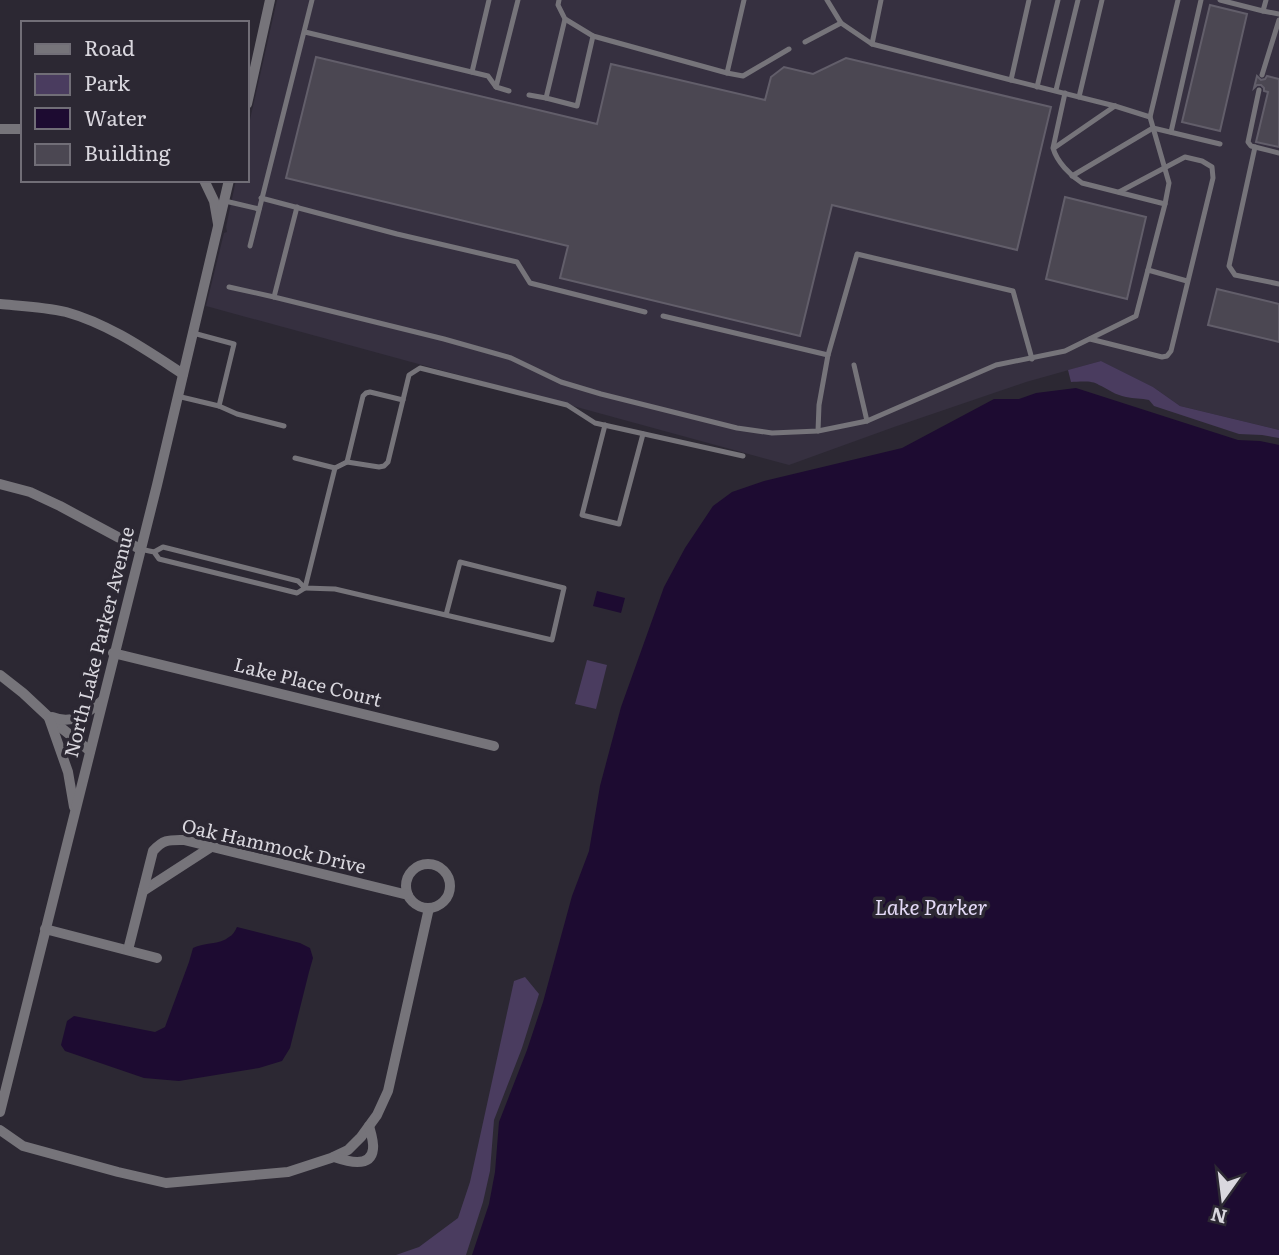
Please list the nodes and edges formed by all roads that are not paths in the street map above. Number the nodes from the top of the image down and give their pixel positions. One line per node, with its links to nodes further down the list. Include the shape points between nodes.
1 (270, 0): 40 (street)
2 (312, 0): 22 (lane)
3 (489, 0): 27 (lane)
4 (518, 0): 31 (lane)
5 (559, 0): 19 (lane)
6 (744, 0): 28 (lane)
7 (827, 0): 21 (lane)
8 (881, 0): 25 (lane)
9 (1029, 0): 30 (lane)
10 (1058, 0): 32 (lane)
11 (1078, 0): 33 (lane)
12 (1102, 0): 38 (lane)
13 (1178, 0): 42 (lane)
14 (1201, 0): 46 (lane)
15 (1220, 0): 17 (lane)
16 (1266, 0): 17 (lane)
17 (1264, 11): 18 (lane)
18 (1279, 14)
19 (565, 19): 23 (lane); 39 (lane)
20 (1279, 20): 29 (lane)
21 (841, 23): 24 (lane); 25 (lane)
22 (305, 32): 27 (lane); 56 (lane)
23 (593, 36): 28 (lane); 39 (lane, via 577,106)
24 (805, 42)
25 (872, 44): 30 (lane)
26 (789, 49): 28 (lane, via 743,76)
27 (472, 72): 31 (lane, via 488,76)
28 (727, 73)
29 (1262, 75)
30 (1011, 79): 32 (lane)
31 (496, 87): 35 (lane)
32 (1037, 87): 33 (lane)
33 (1056, 90): 36 (lane)
34 (1259, 90): 48 (lane, via 1248,142)
35 (509, 91)
36 (1065, 93): 38 (lane); 49 (lane)
37 (530, 95): 39 (lane)
38 (1079, 97): 41 (lane)
39 (546, 98)
40 (248, 99)
41 (1115, 106): 42 (lane); 49 (lane)
42 (1150, 117): 43 (lane)
43 (1153, 128): 46 (lane); 51 (lane); 52 (lane)
44 (0, 129): 45 (street)
45 (21, 129)
46 (1171, 132): 47 (lane)
47 (1220, 144)
48 (1255, 147): 50 (lane); 65 (lane, via 1229,266 1235,275)
49 (1053, 148): 52 (lane)
50 (1279, 153)
51 (1166, 169): 55 (lane); 58 (lane); 64 (lane, via 1185,158 1212,167)
52 (1072, 176): 55 (lane)
53 (205, 182): 61 (street)
54 (229, 182): 57 (street, North Lake Parker Avenue)
55 (1119, 192): 58 (lane)
56 (261, 198): 59 (lane); 60 (lane)
57 (225, 201): 60 (lane); 61 (street, North Lake Parker Avenue)
58 (1166, 204): 63 (lane)
59 (297, 207): 67 (lane); 69 (lane, via 517,262 530,283)
60 (259, 209): 62 (lane)
61 (219, 228): 71 (street, North Lake Parker Avenue)
62 (250, 246)
63 (1148, 271): 64 (lane); 72 (lane, via 1136,316)
64 (1187, 281): 72 (lane, via 1167,356)
65 (1279, 284)
66 (229, 287): 67 (lane)
67 (274, 297): 83 (lane, via 476,347 561,382 623,400 737,428 772,433)
68 (0, 304): 76 (street, via 50,309 108,327)
69 (645, 312)
70 (663, 316): 73 (lane)
71 (193, 333): 76 (street, North Lake Parker Avenue); 79 (lane, via 234,344)
72 (1090, 339): 74 (lane)
73 (828, 355): 74 (lane, via 857,254 1013,291); 83 (lane)
74 (1032, 359): 80 (lane, via 996,365)
75 (854, 365): 80 (lane)
76 (183, 374): 77 (street, North Lake Parker Avenue)
77 (177, 396): 79 (lane); 90 (street, North Lake Parker Avenue)
78 (403, 400): 81 (lane, via 409,375 419,368 567,405); 87 (lane, via 388,463 379,467); 87 (lane, via 370,392 363,396)
79 (219, 406): 82 (lane)
80 (867, 421): 83 (lane)
81 (605, 425): 84 (lane); 84 (lane, via 582,515 607,521 619,523)
82 (284, 426)
83 (818, 431)
84 (643, 434): 85 (lane)
85 (743, 456)
86 (295, 458): 88 (lane)
87 (347, 461): 88 (lane)
88 (335, 468): 92 (lane)
89 (0, 484): 90 (street, via 30,492)
90 (140, 549): 91 (lane); 94 (street, North Lake Parker Avenue)
91 (153, 552): 92 (lane, via 163,547 298,580); 92 (lane, via 159,559 244,581 297,593)
92 (305, 588): 93 (lane, via 335,589)
93 (446, 615): 93 (lane, via 552,640 564,588 460,562)
94 (113, 653): 96 (street, North Lake Parker Avenue); 98 (street, Lake Place Court)
95 (0, 675): 97 (street)
96 (102, 701): 97 (street, via 73,720); 99 (street, North Lake Parker Avenue)
97 (48, 716): 99 (street); 100 (street, via 68,772)
98 (494, 746)
99 (90, 751): 100 (street, North Lake Parker Avenue)
100 (75, 811): 105 (street, North Lake Parker Avenue)
101 (211, 847): 102 (street); 102 (street, Oak Hammock Drive, via 184,840 160,843 153,851); 103 (street, Oak Hammock Drive)
102 (143, 891): 106 (street, Oak Hammock Drive)
103 (408, 895): 104 (street); 104 (street, via 406,881 413,869 426,864 439,867 448,878 449,891 442,903)
104 (429, 908): 109 (street, via 388,1091)
105 (46, 929): 106 (street); 108 (street, North Lake Parker Avenue)
106 (128, 950): 107 (street)
107 (157, 958)
108 (0, 1112)
109 (369, 1126): 111 (street, via 348,1150); 111 (street, via 373,1148 368,1158 352,1162)
110 (0, 1130): 111 (street, via 23,1146 166,1183 288,1172)
111 (334, 1157)

